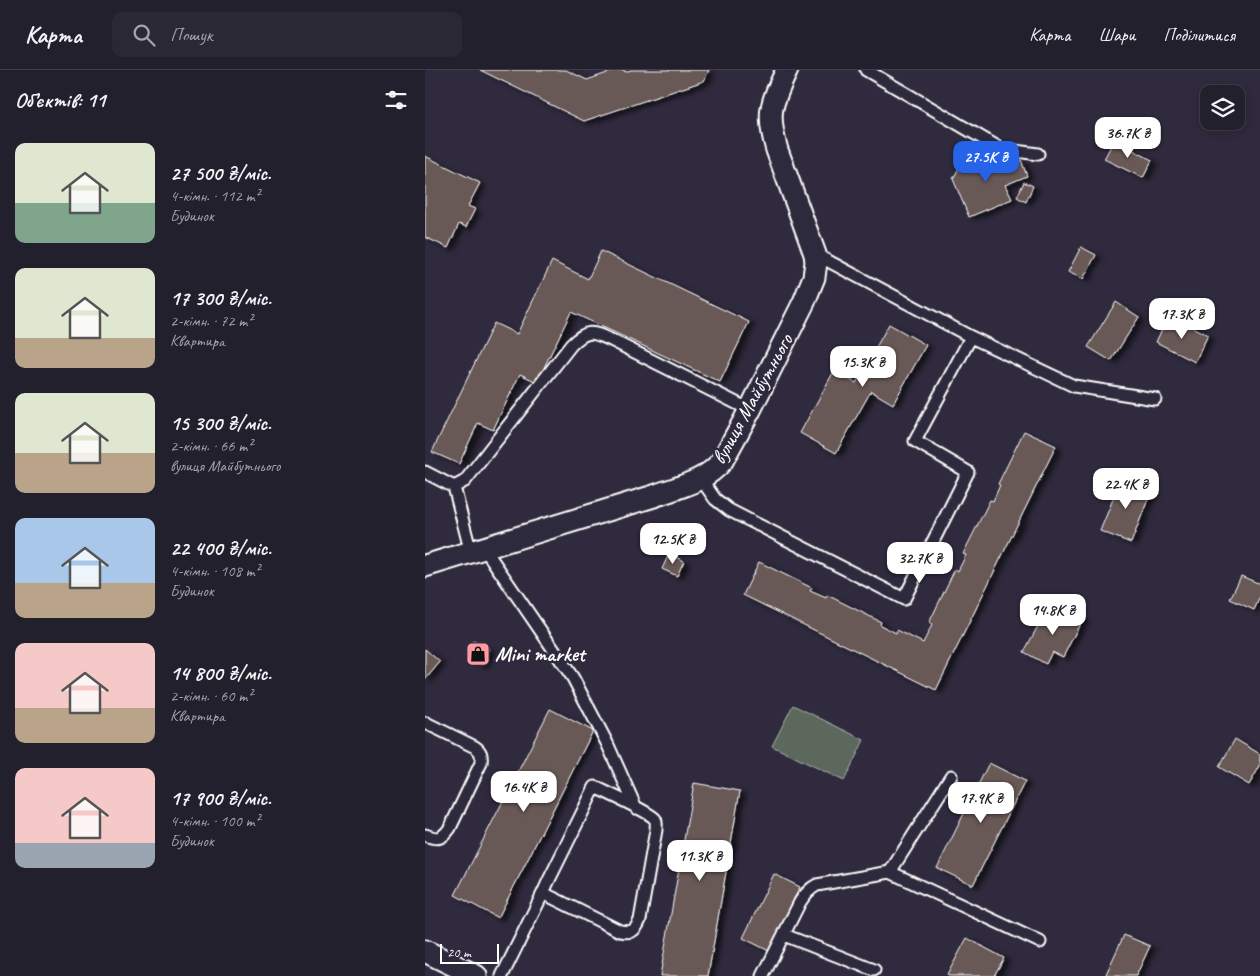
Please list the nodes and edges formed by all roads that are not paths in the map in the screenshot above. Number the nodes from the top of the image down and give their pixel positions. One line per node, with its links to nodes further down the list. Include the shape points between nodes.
1 (787, 70): 4 (street, вулиця Майбутнього, via 771,110 772,133)
2 (867, 70): 3 (lane, via 1001,149)
3 (1037, 154)
4 (815, 254): 5 (lane); 7 (street, вулиця Майбутнього, via 809,290)
5 (971, 337): 6 (lane, via 1074,386); 9 (lane, via 915,441 968,472 905,599 729,510 715,499)
6 (1155, 399)
7 (750, 410): 9 (street, вулиця Майбутнього, via 722,461); 10 (lane, via 613,341 595,334 584,334 571,345 465,481)
8 (425, 472): 10 (lane)
9 (701, 479): 11 (street, вулиця Майбутнього)
10 (454, 487): 11 (lane)
11 (478, 550): 12 (street, вулиця Майбутнього); 15 (lane, via 573,678)
12 (425, 566)
13 (425, 724): 16 (lane, via 479,749 482,758 450,828 440,838)
14 (951, 776): 17 (lane)
15 (636, 808): 18 (lane, via 595,788); 18 (lane, via 655,819 657,825 640,920 633,931 619,930)
16 (425, 835)
17 (890, 872): 19 (lane, via 811,888 800,902); 20 (lane)
18 (543, 893): 24 (lane)
19 (784, 935): 22 (lane); 25 (lane)
20 (1040, 942)
21 (425, 951): 23 (street)
22 (875, 970)
23 (473, 975)
24 (502, 976)
25 (763, 976)

